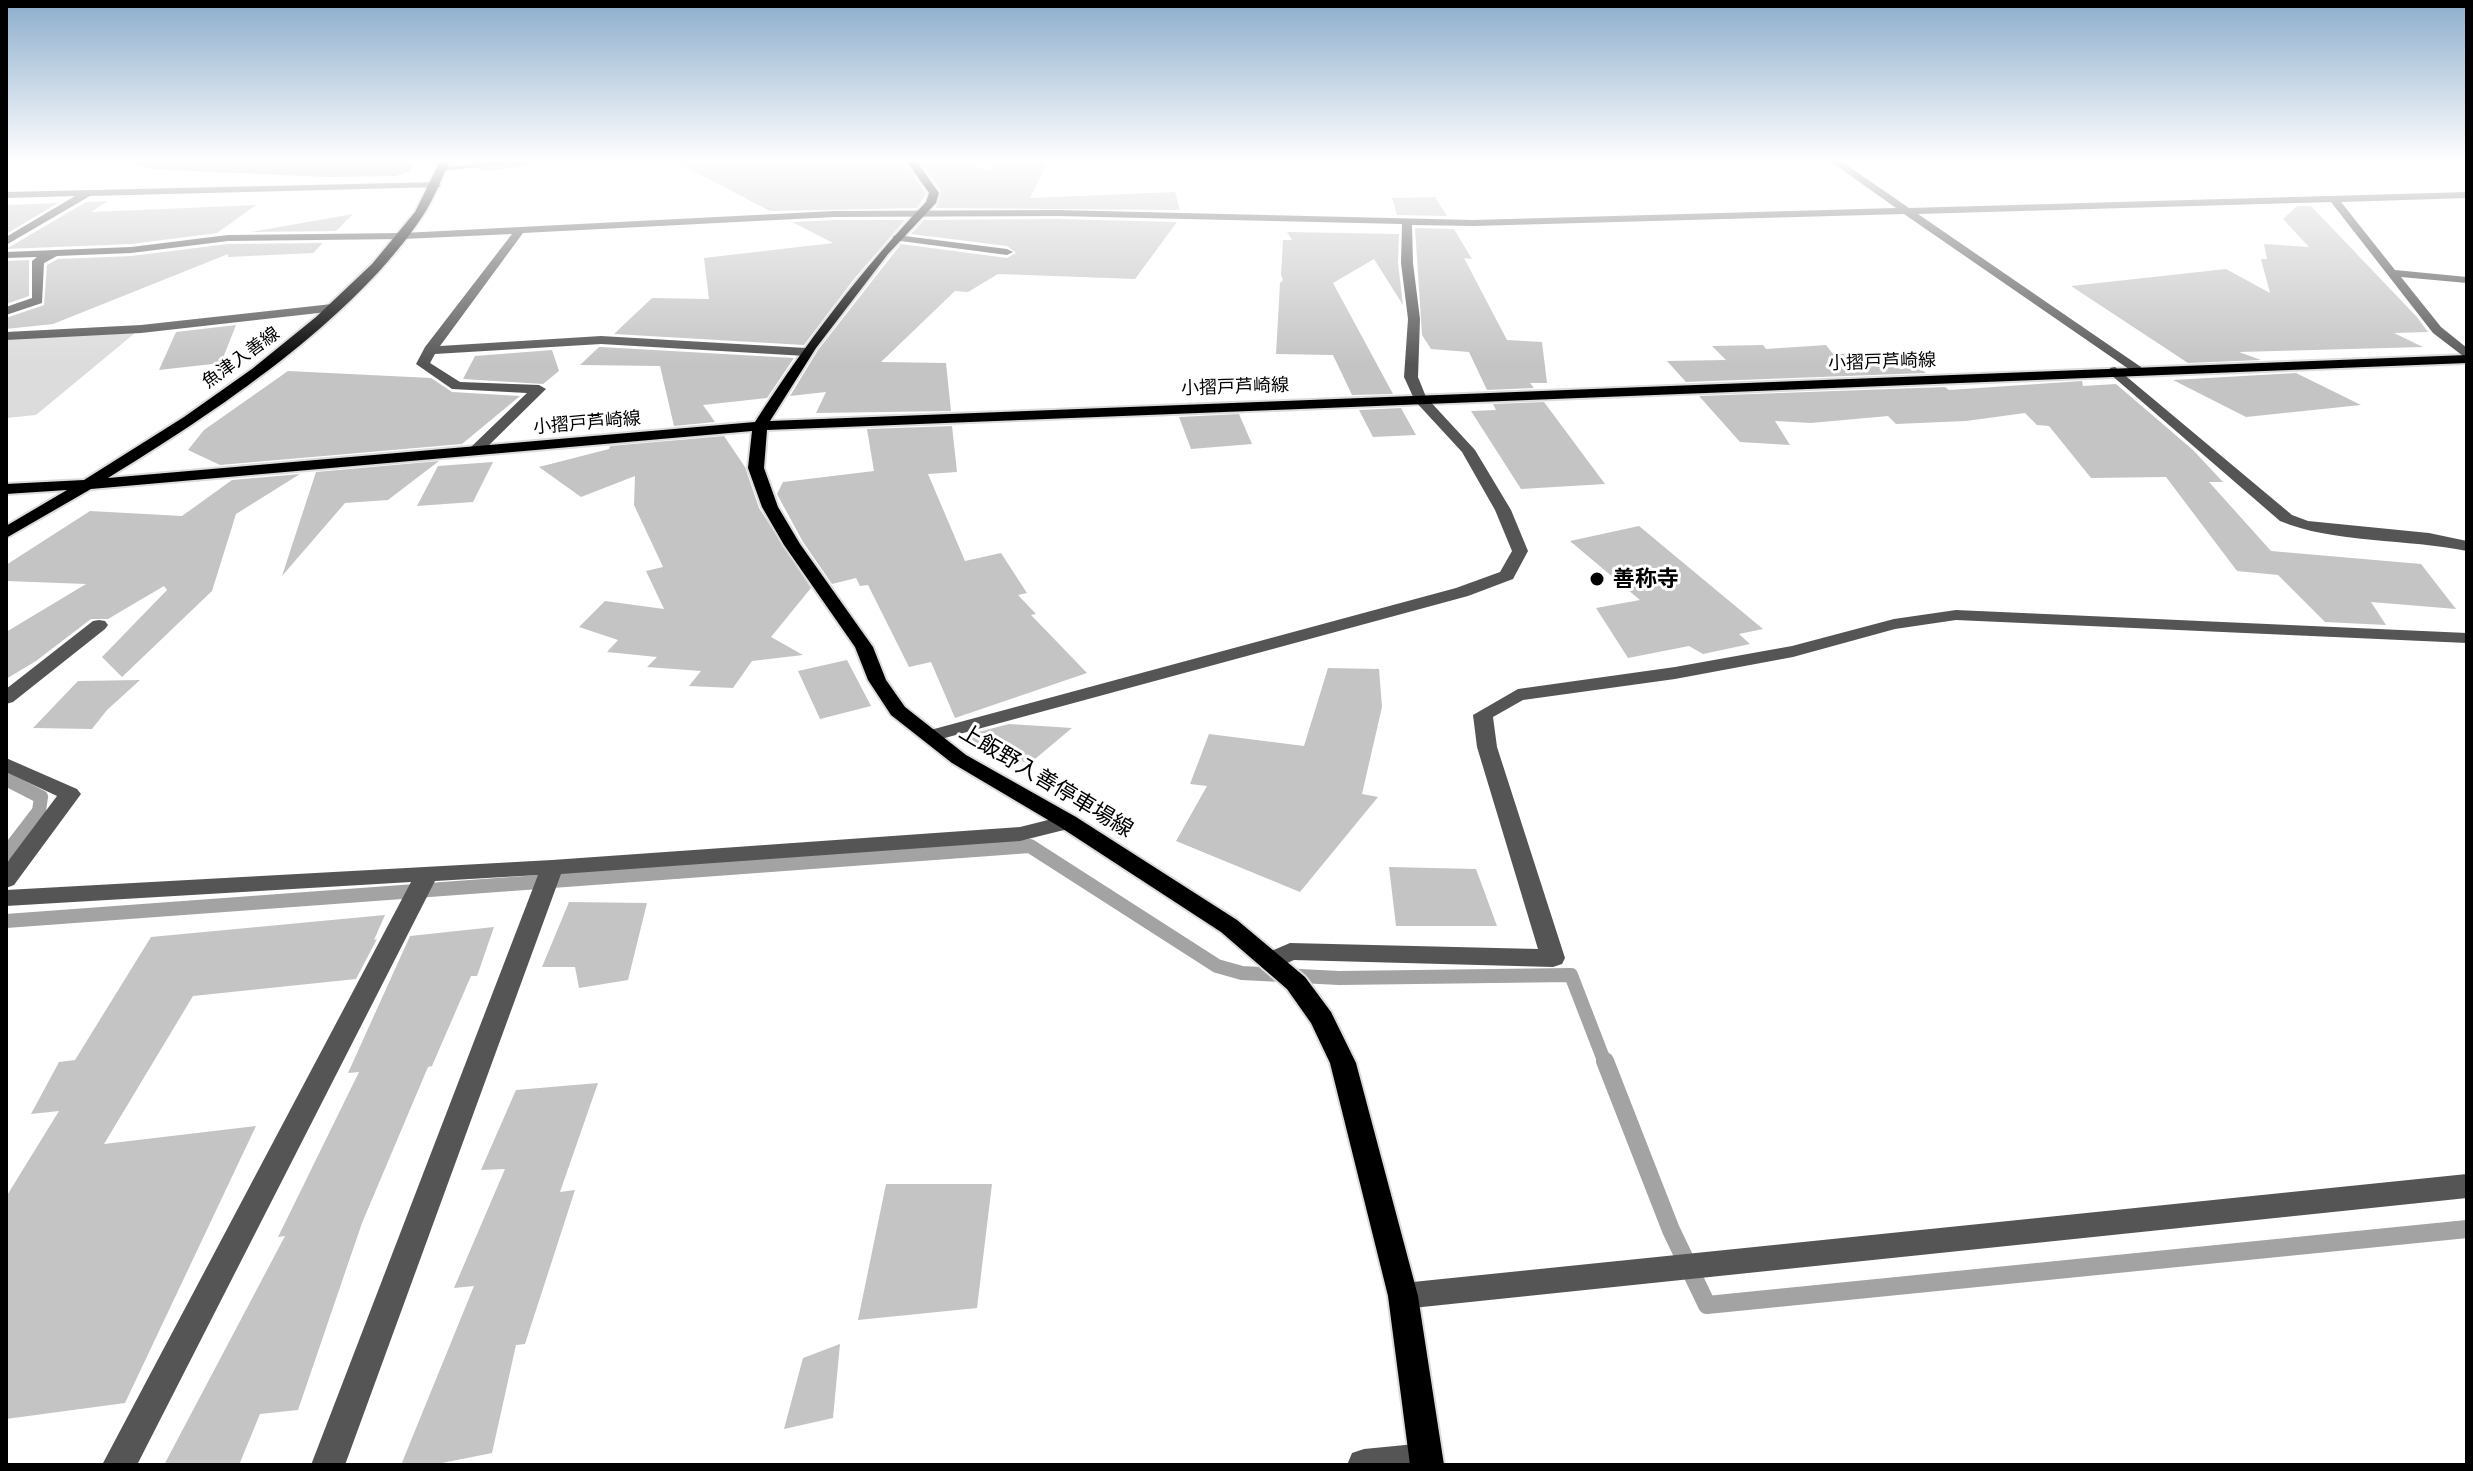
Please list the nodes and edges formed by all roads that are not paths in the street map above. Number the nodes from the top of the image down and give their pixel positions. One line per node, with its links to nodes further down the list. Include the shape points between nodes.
1 (30, 228): 11 (street)
2 (409, 228): 9 (main road, 魚津入善線)
3 (566, 228): 8 (street)
4 (907, 228): 10 (main road, 上飯野入善停車場線)
5 (1407, 228): 25 (street, via 1414,319 1411,377)
6 (1933, 228): 23 (street)
7 (2357, 228): 15 (street)
8 (520, 230): 9 (street); 20 (street)
9 (403, 236): 12 (street, via 228,238 131,250); 17 (main road, 魚津入善線)
10 (897, 238): 13 (street); 21 (main road, 上飯野入善停車場線)
11 (6, 242)
12 (57, 252): 14 (street); 18 (street, via 38,261 38,300)
13 (1007, 252)
14 (6, 255)
15 (2394, 273): 16 (street); 22 (street, via 2437,330)
16 (2467, 280)
17 (332, 308): 19 (street, via 141,329); 28 (main road, 魚津入善線)
18 (6, 311)
19 (6, 336)
20 (430, 350): 21 (street, via 601,340); 27 (street, via 423,364 457,386 539,389)
21 (806, 352): 26 (main road, 上飯野入善停車場線)
22 (2467, 357): 23 (main road, 小摺戸芦崎線)
23 (2136, 370): 24 (main road, 小摺戸芦崎線)
24 (2115, 371): 25 (main road, 小摺戸芦崎線); 31 (street, via 2286,518 2305,526)
25 (1420, 398): 26 (main road, 小摺戸芦崎線); 35 (street, via 1468,450 1503,510 1520,551 1507,575 1462,592)
26 (760, 426): 27 (main road, 小摺戸芦崎線); 35 (main road, 上飯野入善停車場線, via 756,468 770,507 864,647 877,680 898,711)
27 (476, 450): 28 (main road, 小摺戸芦崎線)
28 (94, 483): 29 (main road, 小摺戸芦崎線); 30 (main road, 魚津入善線)
29 (6, 489)
30 (6, 533)
31 (2467, 546)
32 (99, 625): 34 (street)
33 (2467, 638): 42 (street, via 1956,615 1894,624 1734,662 1518,695 1483,715 1487,747 1553,958 1290,951)
34 (6, 698)
35 (930, 736): 37 (main road, 上飯野入善停車場線, via 959,759)
36 (6, 764): 40 (street, via 70,794)
37 (1068, 822): 38 (street, via 1020,834); 42 (main road, 上飯野入善停車場線, via 1229,926)
38 (552, 867): 39 (street); 47 (street)
39 (427, 874): 41 (street); 46 (street)
40 (6, 880)
41 (6, 898)
42 (1271, 961): 44 (main road, 上飯野入善停車場線, via 1296,983 1322,1019 1343,1063)
43 (2467, 1186): 44 (street)
44 (1403, 1296): 45 (main road, 上飯野入善停車場線)
45 (1427, 1462): 48 (street)
46 (119, 1465)
47 (328, 1465)
48 (1364, 1465)

